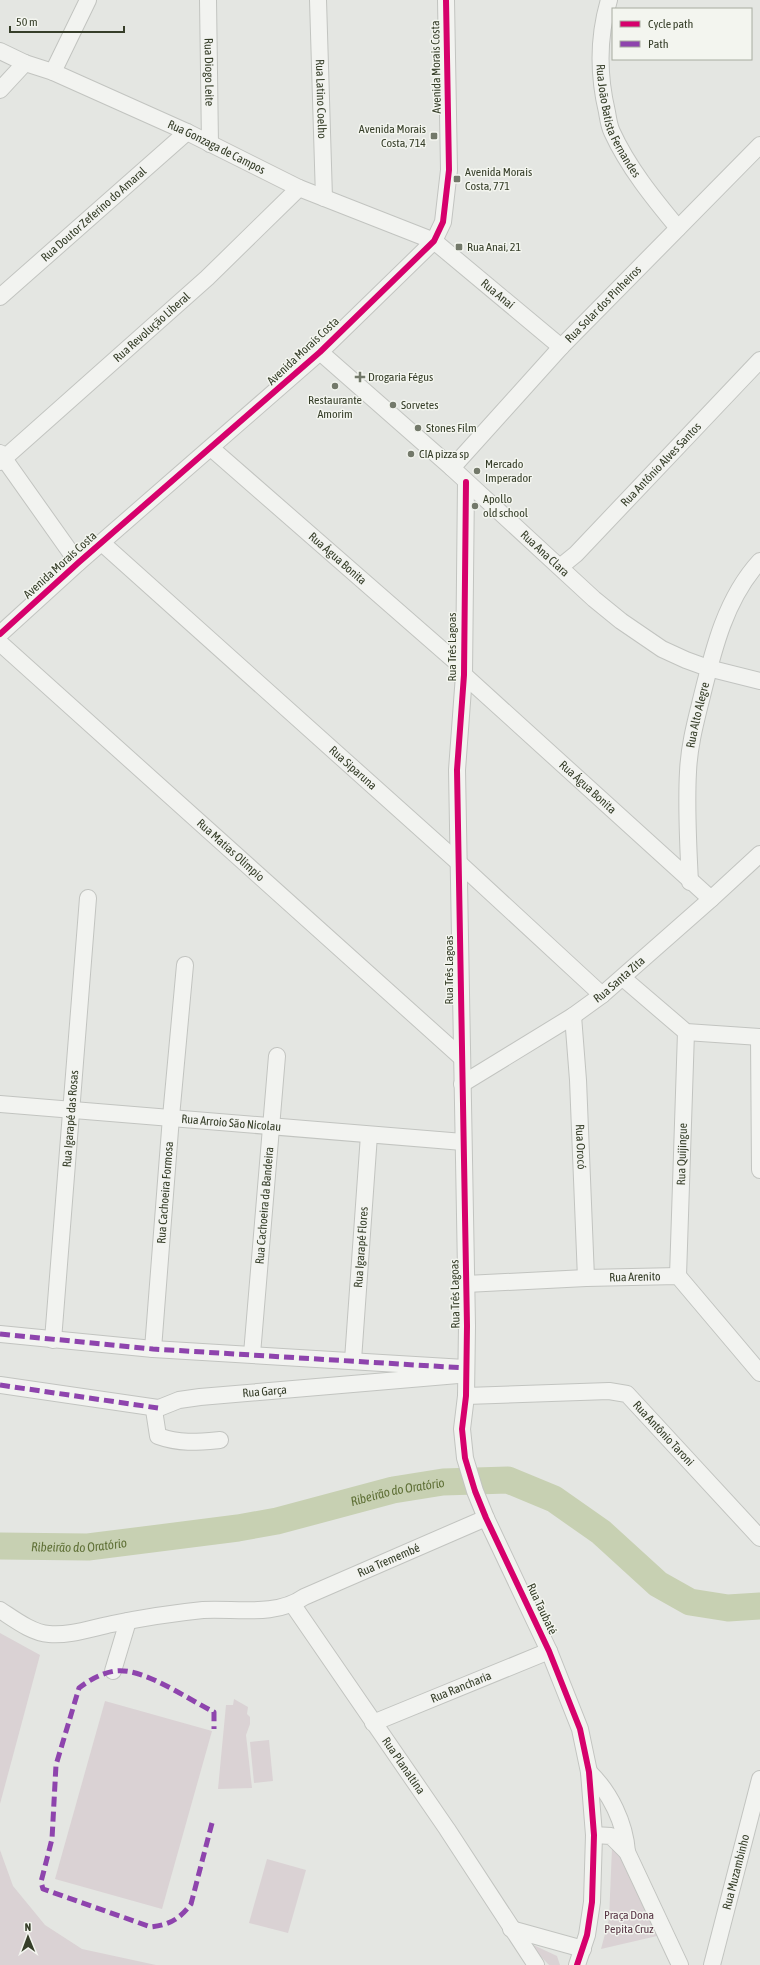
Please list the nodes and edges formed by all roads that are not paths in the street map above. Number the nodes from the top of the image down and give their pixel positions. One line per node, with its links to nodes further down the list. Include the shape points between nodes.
1 (88, 0): 8 (street)
2 (208, 0): 11 (street, Rua Diogo Leite)
3 (318, 0): 14 (street, Rua Latino Coelho)
4 (446, 0): 16 (street, Avenida Morais Costa, via 449,170 443,222)
5 (609, 0): 15 (street, Rua João Batista Fernandes, via 601,33 600,66 611,131 625,157)
6 (0, 51): 7 (street, Rua Gonzaga de Campos)
7 (25, 63): 8 (street, Rua Gonzaga de Campos); 9 (street)
8 (53, 72): 10 (street, Rua Gonzaga de Campos)
9 (0, 90)
10 (187, 132): 11 (street, Rua Gonzaga de Campos); 17 (street, Rua Doutor Zeferino do Amaral)
11 (210, 144): 13 (street, Rua Gonzaga de Campos)
12 (760, 145): 15 (street, Rua Solar dos Pinheiros)
13 (299, 188): 14 (street, Rua Gonzaga de Campos); 22 (street, Rua Revolução Liberal, via 207,278)
14 (324, 198): 16 (street, Rua Gonzaga de Campos)
15 (678, 228): 18 (street, Rua Solar dos Pinheiros)
16 (434, 240): 18 (street, Rua Anaí); 19 (street, Avenida Morais Costa)
17 (0, 297)
18 (561, 347): 23 (street, Rua Solar dos Pinheiros)
19 (320, 352): 21 (street, Avenida Morais Costa); 23 (street, Rua Ana Clara)
20 (760, 360): 28 (street, Rua Antônio Alves Santos, via 576,554)
21 (211, 448): 25 (street, Avenida Morais Costa); 32 (street, Rua Água Bonita)
22 (1, 458): 27 (street)
23 (452, 468): 24 (street, Rua Ana Clara)
24 (466, 482): 28 (street, Rua Ana Clara); 32 (street, Rua Três Lagoas)
25 (102, 543): 27 (street, Avenida Morais Costa); 35 (street, Rua Siparuna)
26 (760, 561): 31 (street, Rua Alto Alegre, via 734,598 715,643)
27 (78, 562): 29 (street, Avenida Morais Costa)
28 (560, 567): 31 (street, Rua Ana Clara, via 594,599 642,636 662,649)
29 (0, 634)
30 (0, 643): 46 (street, Rua Matias Olímpio)
31 (708, 668): 33 (street, Rua Ana Clara); 36 (street, Rua Alto Alegre, via 692,734 688,771)
32 (464, 672): 35 (street, Rua Três Lagoas, via 457,770); 36 (street, Rua Água Bonita)
33 (760, 681)
34 (760, 854): 38 (street, Rua Santa Zita)
35 (459, 863): 41 (street, Rua Siparuna); 46 (street, Rua Três Lagoas)
36 (690, 882): 38 (street, Rua Água Bonita)
37 (88, 898): 49 (street, Rua Igarapé das Rosas)
38 (711, 899): 40 (street, Rua Santa Zita)
39 (185, 965): 50 (street, Rua Cachoeira Formosa)
40 (623, 978): 41 (street, Rua Santa Zita); 43 (street)
41 (602, 995): 42 (street, Rua Santa Zita)
42 (573, 1016): 47 (street, Rua Santa Zita); 56 (street, Rua Orocó)
43 (686, 1032): 44 (street); 55 (street, Rua Quijingue)
44 (760, 1038): 54 (street)
45 (277, 1056): 51 (street, Rua Cachoeira da Bandeira)
46 (462, 1058): 47 (street, Rua Três Lagoas)
47 (462, 1084): 53 (street, Rua Três Lagoas)
48 (0, 1104): 49 (street, Rua Arroio São Nicolau)
49 (71, 1110): 50 (street, Rua Arroio São Nicolau); 59 (street, Rua Igarapé das Rosas)
50 (170, 1117): 51 (street, Rua Arroio São Nicolau); 60 (street, Rua Cachoeira Formosa)
51 (270, 1125): 52 (street, Rua Arroio São Nicolau); 61 (street, Rua Cachoeira da Bandeira)
52 (368, 1135): 53 (street, Rua Arroio São Nicolau); 62 (street, Rua Igarapé Flores)
53 (463, 1142): 57 (street, Rua Três Lagoas)
54 (760, 1170)
55 (678, 1276): 56 (street, Rua Arenito); 64 (street, Rua Arenito)
56 (586, 1278): 57 (street, Rua Arenito)
57 (466, 1284): 63 (street, Rua Três Lagoas)
58 (0, 1334): 59 (street)
59 (53, 1340): 60 (street)
60 (153, 1349): 61 (street)
61 (252, 1354): 62 (street)
62 (353, 1360): 63 (street)
63 (465, 1371): 66 (street, Rua Três Lagoas); 67 (street, Rua Garça, via 200,1397 179,1400)
64 (760, 1373)
65 (0, 1384): 67 (street)
66 (466, 1396): 69 (street, Rua Três Lagoas, via 462,1429); 71 (street, Rua Antônio Taroni, via 609,1391 627,1394)
67 (158, 1408): 68 (street, via 154,1410 158,1436 172,1441 192,1443)
68 (220, 1440)
69 (465, 1458): 70 (street, Rua Taubaté)
70 (486, 1518): 72 (street, Rua Tremembé, via 304,1597); 75 (street, Rua Taubaté)
71 (760, 1538)
72 (292, 1605): 74 (street, Rua Tremembé, via 276,1609 203,1610); 77 (street, Rua Planaltina)
73 (0, 1610): 74 (street, Rua Tremembé, via 48,1634 68,1633)
74 (128, 1621): 76 (street)
75 (549, 1651): 77 (street, Rua Rancharia); 78 (street, Rua Taubaté, via 580,1729)
76 (113, 1671)
77 (373, 1723): 82 (street, Rua Planaltina, via 447,1829)
78 (589, 1772): 80 (street); 81 (street, Rua Taubaté, via 611,1801 626,1839)
79 (760, 1779): 87 (street, Rua Muzambinho)
80 (594, 1835): 81 (street, Rua Taubaté, via 611,1836); 83 (street, via 591,1913)
81 (627, 1852): 86 (street, Rua Taubaté)
82 (511, 1929): 83 (street); 84 (street, Rua Planaltina)
83 (583, 1949): 85 (street)
84 (536, 1965)
85 (577, 1965)
86 (680, 1965)
87 (712, 1965)

